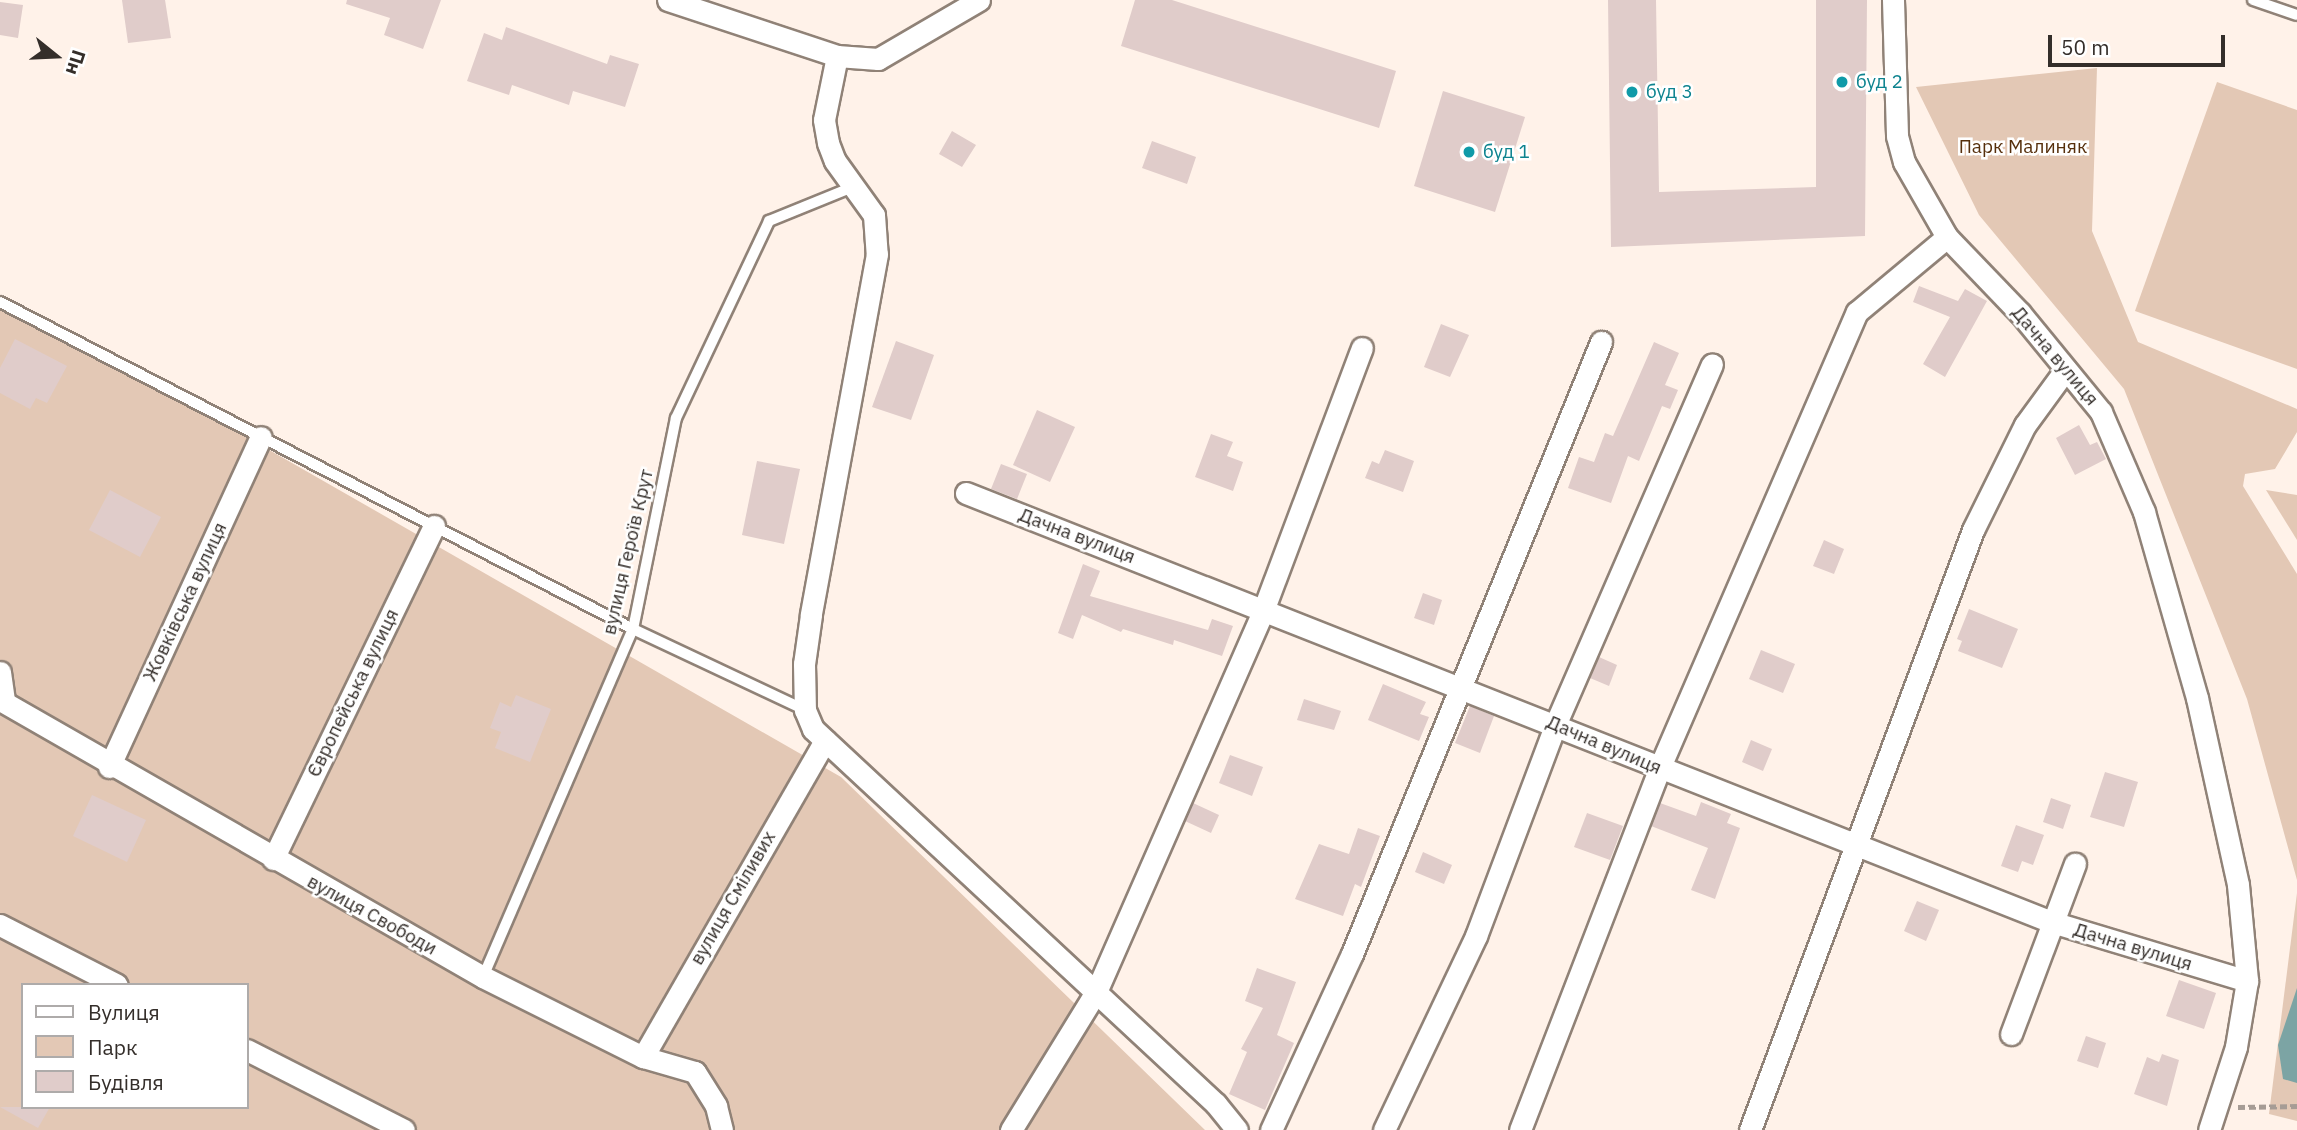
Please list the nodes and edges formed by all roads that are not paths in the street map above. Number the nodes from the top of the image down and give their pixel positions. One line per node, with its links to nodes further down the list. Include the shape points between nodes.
1 (668, 0): 6 (street)
2 (979, 0): 6 (street, via 878,59)
3 (1893, 0): 8 (street, Дачна вулиця, via 1897,136 1918,192)
4 (2253, 0): 5 (lane)
5 (2297, 15)
6 (837, 56): 7 (street, via 824,120 835,161)
7 (855, 186): 18 (lane, вулиця Героїв Крут, via 769,221 676,418); 22 (street, via 874,215 877,254 811,615 804,664)
8 (1947, 237): 13 (street, Дачна вулиця); 26 (street, via 1857,312)
9 (0, 302): 14 (lane)
10 (1601, 342): 20 (street)
11 (1362, 348): 17 (street)
12 (1712, 363): 23 (street)
13 (2066, 369): 27 (street, via 2025,425 1973,530); 33 (street, Дачна вулиця, via 2101,412 2144,512 2206,738 2238,885)
14 (261, 437): 16 (lane); 25 (street, Жовківська вулиця)
15 (966, 493): 17 (street, Дачна вулиця)
16 (434, 526): 18 (lane); 28 (street, Європейська вулиця)
17 (1263, 611): 20 (street, Дачна вулиця); 35 (street)
18 (633, 629): 22 (lane); 32 (lane, вулиця Героїв Крут)
19 (0, 672): 21 (street)
20 (1458, 686): 23 (street, Дачна вулиця); 43 (street, via 1352,954)
21 (2, 701): 25 (street, вулиця Свободи)
22 (805, 710): 24 (street, via 813,729)
23 (1556, 723): 26 (street, Дачна вулиця); 44 (street, via 1476,936)
24 (825, 741): 35 (street); 38 (street, вулиця Сміливих)
25 (109, 767): 28 (street, вулиця Свободи)
26 (1659, 769): 27 (street, Дачна вулиця); 45 (street)
27 (1859, 845): 30 (street, Дачна вулиця); 46 (street)
28 (273, 859): 32 (street, вулиця Свободи)
29 (2075, 864): 30 (street)
30 (2052, 922): 33 (street, Дачна вулиця); 36 (street)
31 (0, 925): 34 (street)
32 (483, 978): 38 (street, вулиця Свободи)
33 (2247, 981): 47 (street, Дачна вулиця, via 2220,1107)
34 (113, 983)
35 (1096, 992): 41 (street); 42 (street, via 1216,1104)
36 (2011, 1034)
37 (248, 1051): 39 (street)
38 (643, 1057): 40 (street, вулиця Свободи, via 695,1072 716,1106)
39 (404, 1130)
40 (722, 1130)
41 (1011, 1130)
42 (1237, 1130)
43 (1271, 1130)
44 (1384, 1130)
45 (1520, 1130)
46 (1750, 1130)
47 (2208, 1130)

